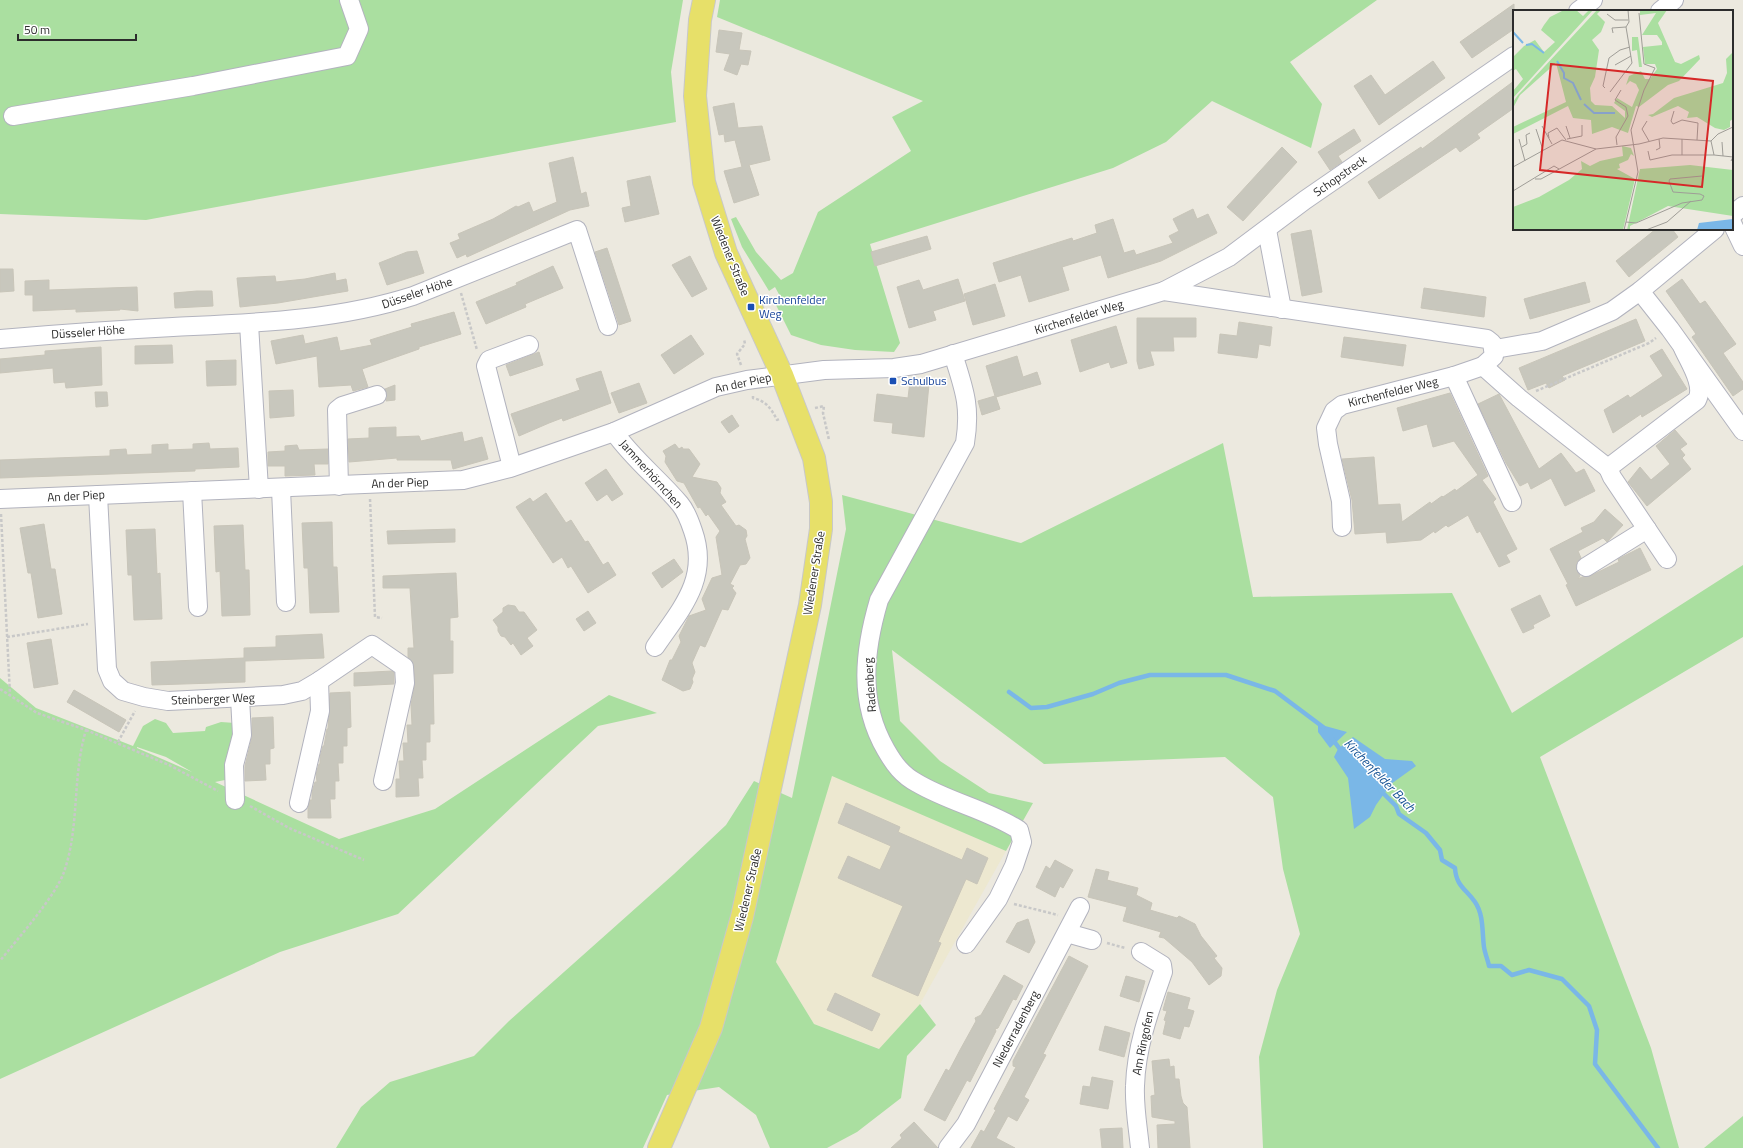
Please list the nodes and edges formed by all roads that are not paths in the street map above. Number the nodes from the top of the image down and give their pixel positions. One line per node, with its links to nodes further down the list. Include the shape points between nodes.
1 (349, 0): 8 (street, via 359,30 346,56 193,86)
2 (704, 0): 26 (main road, Wiedener Straße, via 700,20 695,96 704,182 726,254)
3 (1593, 0): 5 (street)
4 (1674, 0): 6 (street)
5 (1579, 10)
6 (1661, 10)
7 (1513, 57): 12 (street, Schopstreck, via 1305,200)
8 (13, 116)
9 (1743, 206): 10 (street)
10 (1733, 214)
11 (1733, 225): 14 (street)
12 (1267, 230): 15 (street, Schopstreck, via 1231,260); 17 (street, via 1272,273)
13 (1714, 230): 16 (street)
14 (1743, 246)
15 (1164, 291): 17 (street, Kirchenfelder Weg, via 1238,299); 24 (street, Kirchenfelder Weg)
16 (1640, 291): 22 (street); 23 (street, via 1612,311 1542,341)
17 (1282, 309): 23 (street, Kirchenfelder Weg, via 1477,336 1487,339)
18 (249, 324): 19 (street, Düsseler Höhe, via 348,313 385,305 457,280 577,230); 20 (street, Düsseler Höhe, via 93,331); 34 (street)
19 (608, 326)
20 (0, 339)
21 (529, 345): 31 (street, via 489,360 486,366)
22 (1683, 348): 29 (street); 32 (street, via 1698,384 1697,400)
23 (1495, 349): 25 (street, via 1494,356)
24 (953, 354): 26 (street, Kirchenfelder Weg, via 921,364 894,368 824,370); 55 (street, Radenberg, via 967,399 968,424 965,443 879,600 868,651 867,677 873,724 897,768 916,783 1004,820 1019,830 1022,842 1014,866 998,899)
25 (1483, 366): 27 (street, Kirchenfelder Weg); 32 (street, via 1519,398)
26 (782, 375): 30 (street, An der Piep, via 716,387); 57 (main road, Wiedener Straße, via 814,458 821,502 819,554 756,855 729,966 711,1028)
27 (1454, 376): 39 (street, Kirchenfelder Weg); 40 (street, Kirchenfelder Weg, via 1342,405 1334,411 1326,428 1341,501)
28 (377, 395): 33 (street, via 337,410)
29 (1743, 431)
30 (614, 432): 31 (street, An der Piep); 46 (street, Jammerhörnchen, via 625,448 681,505 698,551 699,565 695,582)
31 (512, 467): 33 (street, An der Piep, via 456,481)
32 (1608, 468): 41 (street, via 1612,478)
33 (340, 486): 35 (street, An der Piep)
34 (258, 489): 35 (street, An der Piep); 36 (street, An der Piep)
35 (281, 489): 44 (street)
36 (192, 491): 37 (street, An der Piep); 45 (street)
37 (98, 495): 38 (street, An der Piep); 48 (street, Steinberger Weg, via 107,669 112,681 123,691 168,701)
38 (0, 499)
39 (1512, 502)
40 (1342, 527)
41 (1647, 529): 42 (street); 43 (street)
42 (1667, 559)
43 (1586, 567)
44 (286, 602)
45 (198, 607)
46 (655, 647)
47 (319, 681): 48 (street, Steinberger Weg, via 302,690 283,695); 49 (street, Steinberger Weg, via 372,645 404,667 405,683); 51 (street, via 320,711)
48 (240, 698): 50 (street, via 242,734 234,765)
49 (383, 781)
50 (236, 800)
51 (299, 803)
52 (1080, 907): 53 (street, Niederradenberg)
53 (1067, 932): 54 (street); 58 (street, Niederradenberg, via 966,1124)
54 (1092, 940)
55 (966, 944)
56 (1141, 952): 59 (street, Am Ringofen, via 1162,965 1162,972 1146,1019 1134,1087)
57 (659, 1148)
58 (948, 1148)
59 (1140, 1148)

